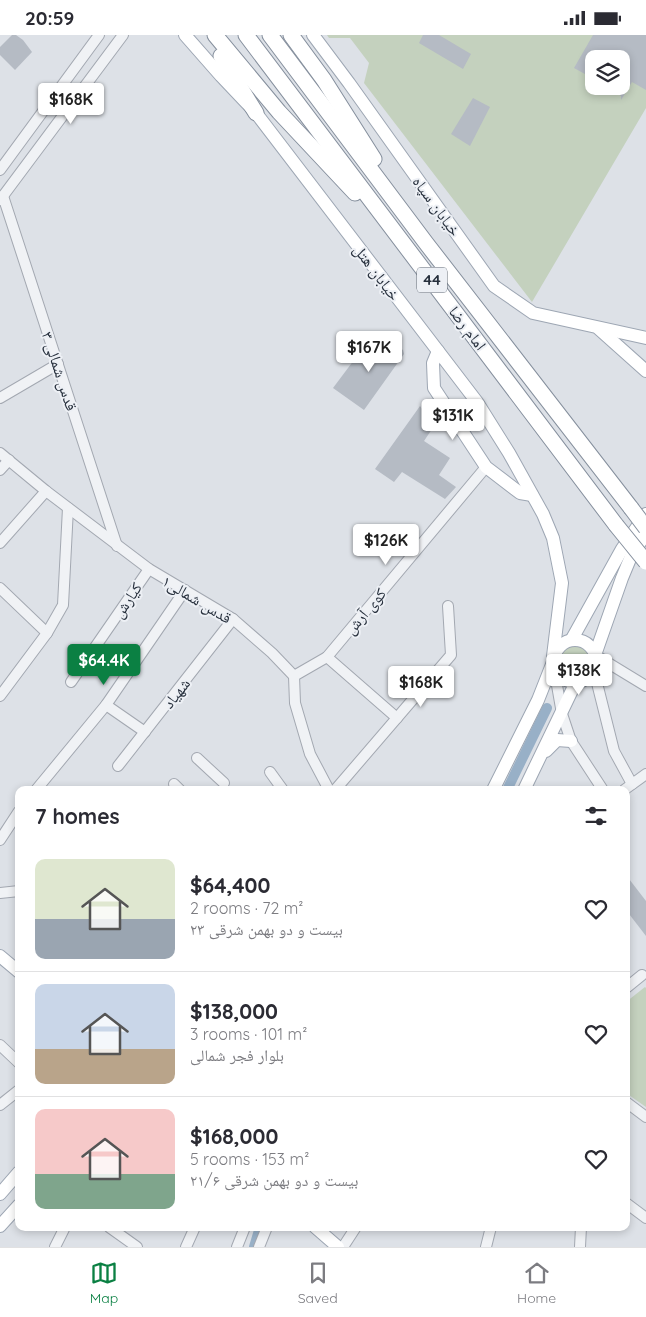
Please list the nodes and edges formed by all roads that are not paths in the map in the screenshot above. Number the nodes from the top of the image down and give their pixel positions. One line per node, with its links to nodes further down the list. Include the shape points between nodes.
1 (98, 35): 11 (street)
2 (123, 35): 12 (street)
3 (185, 35): 10 (main road, خیابان هتل)
4 (209, 35): 10 (highway)
5 (215, 35): 14 (highway, via 279,111)
6 (246, 35): 14 (highway, امام رضا / 44)
7 (270, 35): 13 (highway, امام رضا / 44)
8 (291, 35): 13 (highway, via 324,80)
9 (313, 35): 15 (main road, خیابان سپاه, via 494,286 533,313)
10 (256, 113): 17 (main road, خیابان هتل)
11 (0, 170)
12 (1, 198): 18 (street, قدس شمالی ۳)
13 (426, 243): 29 (highway, امام رضا / 44, bridge)
14 (411, 253): 33 (highway, امام رضا / 44, bridge)
15 (597, 327): 16 (main road, خیابان سپاه); 19 (main road, خیابان سپاه)
16 (646, 338)
17 (438, 351): 23 (main road, via 433,363 434,388); 26 (main road, خیابان هتل, via 477,401)
18 (58, 364): 20 (street); 32 (street, قدس شمالی ۳)
19 (646, 371)
20 (0, 398)
21 (0, 453): 22 (street, قدس شمالی۱)
22 (9, 460): 24 (street); 25 (street, قدس شمالی۱)
23 (486, 467): 26 (main road, via 520,493); 42 (street, کوی آرش)
24 (0, 470)
25 (46, 491): 27 (street, قدس شمالی۱); 31 (street)
26 (532, 495): 43 (main road, خیابان هتل, via 553,538 562,583)
27 (68, 508): 32 (street, قدس شمالی۱); 39 (street, via 63,605)
28 (646, 514): 40 (main road, via 622,549)
29 (646, 528)
30 (646, 534): 41 (main road, via 632,554 622,578)
31 (0, 543)
32 (117, 546): 34 (street, قدس شمالی۱)
33 (646, 562)
34 (149, 569): 36 (street, قدس شمالی۱); 46 (street, کیارش)
35 (0, 588): 39 (street)
36 (184, 590): 38 (street, قدس شمالی۱); 50 (street)
37 (448, 606): 52 (street, via 451,655)
38 (233, 619): 45 (street, قدس شمالی۱); 53 (street, شهیاد)
39 (47, 633): 49 (street)
40 (572, 639): 41 (main road, via 589,645); 43 (main road, via 560,645)
41 (596, 655): 44 (main road); 48 (street)
42 (326, 657): 45 (street, کوی آرش); 52 (street)
43 (554, 662): 47 (main road, via 562,678); 51 (street); 65 (main road)
44 (594, 671): 47 (main road, via 583,681); 68 (street, via 614,751)
45 (294, 676): 63 (street, via 295,703 310,754)
46 (71, 682)
47 (576, 682): 51 (main road)
48 (646, 686)
49 (1, 691)
50 (106, 705): 53 (street); 61 (street)
51 (562, 714): 54 (street); 56 (main road)
52 (397, 718): 64 (street)
53 (145, 732): 57 (street, شهیاد)
54 (571, 741): 56 (main road, via 557,740); 67 (street)
55 (197, 758): 60 (street)
56 (539, 758): 66 (main road)
57 (118, 766)
58 (270, 772): 62 (street)
59 (646, 774): 69 (street)
60 (224, 784)
61 (39, 786)
62 (280, 786)
63 (327, 786)
64 (338, 786)
65 (495, 786)
66 (526, 786)
67 (600, 786)
68 (628, 786)
69 (629, 786)
70 (15, 817): 71 (street)
71 (0, 840)
72 (15, 891): 73 (street)
73 (0, 893)
74 (0, 955): 75 (main road)
75 (15, 968)
76 (642, 975): 77 (street)
77 (630, 984)
78 (0, 1045): 79 (street)
79 (15, 1059)
80 (15, 1094): 81 (street)
81 (0, 1105)
82 (630, 1105): 83 (street)
83 (646, 1117)
84 (15, 1177): 85 (main road)
85 (0, 1194)
86 (630, 1206): 88 (street)
87 (15, 1210): 89 (main road)
88 (646, 1218)
89 (0, 1227)
90 (63, 1231): 99 (street)
91 (115, 1231): 100 (street)
92 (193, 1231): 101 (street)
93 (244, 1231): 102 (street)
94 (265, 1231): 103 (street)
95 (320, 1231): 104 (main road)
96 (353, 1231): 105 (street)
97 (490, 1231): 106 (street)
98 (581, 1231): 107 (street)
99 (56, 1247)
100 (137, 1247)
101 (186, 1247)
102 (238, 1247)
103 (259, 1247)
104 (338, 1247)
105 (343, 1247)
106 (486, 1247)
107 (580, 1247)

